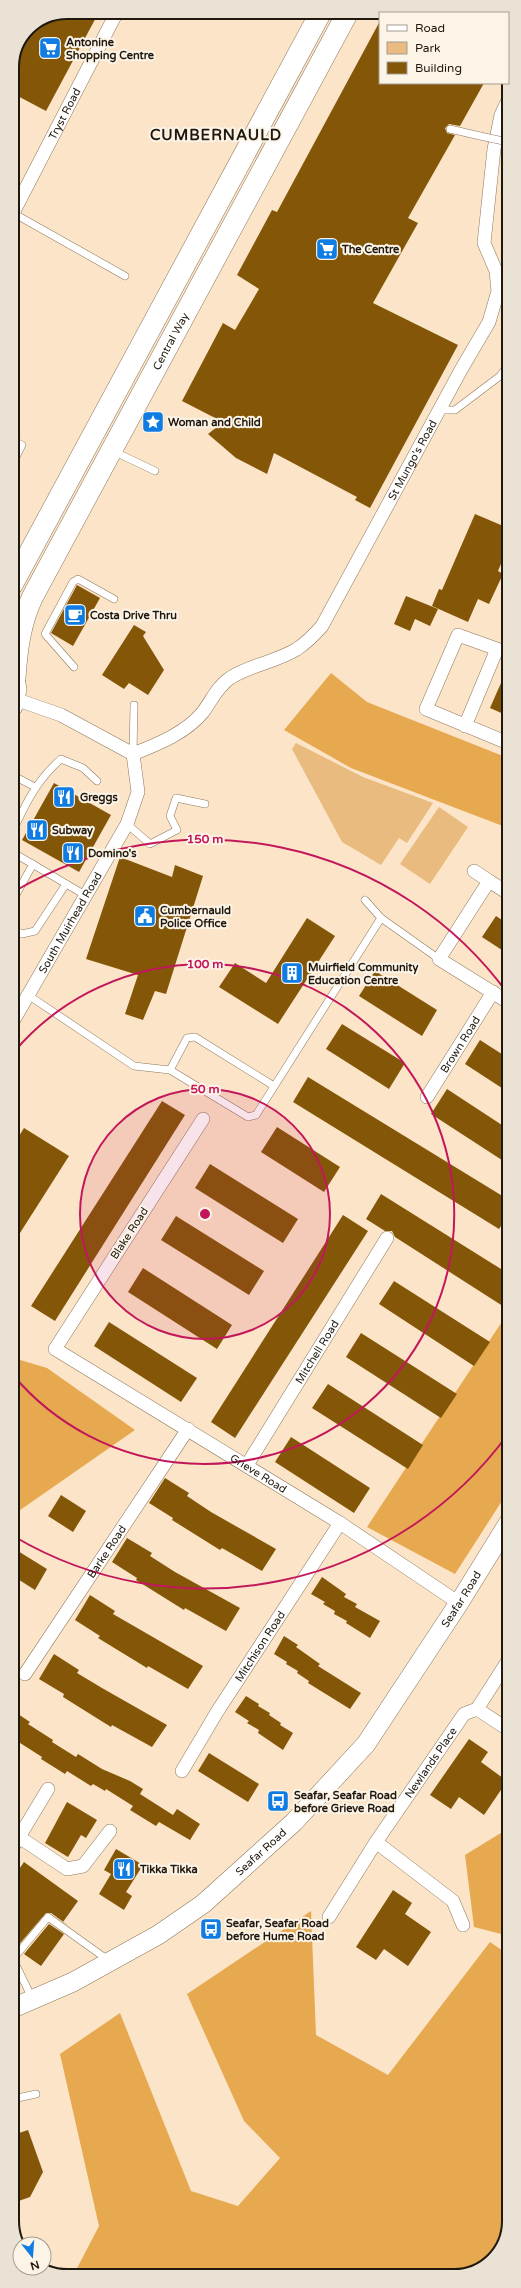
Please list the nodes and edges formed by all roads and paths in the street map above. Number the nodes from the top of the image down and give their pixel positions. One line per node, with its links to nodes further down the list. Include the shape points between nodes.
1 (113, 19): 7 (street, Tryst Road)
2 (317, 19): 16 (main road, Central Way)
3 (344, 19): 13 (main road, Central Way)
4 (502, 113): 11 (street, St Mungo's Road, via 494,149 484,243 496,271 498,291 489,322)
5 (450, 129): 6 (lane, bridge)
6 (502, 141)
7 (19, 201)
8 (19, 218): 9 (lane)
9 (125, 276)
10 (502, 373): 11 (lane, via 455,410)
11 (440, 410): 24 (street, St Mungo's Road, via 322,626 296,650 246,669 228,679 214,694 203,712 167,740)
12 (19, 444): 14 (lane, via 22,445)
13 (111, 450): 15 (lane); 18 (main road, Central Way, via 25,612)
14 (19, 451)
15 (155, 471)
16 (19, 572)
17 (114, 599): 19 (lane, via 78,579 73,582 45,634)
18 (19, 639)
19 (74, 667)
20 (19, 704): 24 (street, via 61,715)
21 (134, 705): 24 (lane)
22 (465, 726): 22 (street, via 426,709 458,635 497,649); 23 (street)
23 (502, 741)
24 (133, 754): 30 (street, South Muirhead Road, via 138,792)
25 (19, 779): 27 (lane)
26 (98, 781): 27 (lane, via 83,768 61,759 45,773)
27 (35, 787): 29 (lane)
28 (205, 804): 30 (lane, via 176,798 170,816 177,830 150,844)
29 (19, 816)
30 (127, 824): 38 (street, South Muirhead Road)
31 (19, 856): 32 (lane)
32 (33, 864): 35 (lane); 36 (lane)
33 (474, 871): 34 (street)
34 (488, 881): 37 (street); 42 (street)
35 (66, 884): 38 (lane); 41 (lane, via 35,931)
36 (19, 889)
37 (502, 889)
38 (85, 895): 44 (street, South Muirhead Road)
39 (365, 900): 40 (lane)
40 (380, 918): 42 (lane); 48 (lane)
41 (19, 932)
42 (439, 959): 43 (street)
43 (494, 992): 45 (street); 49 (street, Brown Road)
44 (28, 995): 46 (street, South Muirhead Road); 47 (lane, via 134,1066)
45 (502, 998)
46 (19, 1011)
47 (170, 1070): 48 (lane, via 248,1117 256,1115); 48 (lane, via 187,1038 195,1037)
48 (274, 1086)
49 (427, 1097)
50 (203, 1119): 52 (street, Blake Road)
51 (387, 1238): 54 (street, Mitchell Road)
52 (55, 1348): 53 (street, Grieve Road)
53 (188, 1429): 54 (street, Grieve Road); 59 (street, Barke Road)
54 (247, 1465): 55 (street, Grieve Road)
55 (340, 1523): 57 (street, Grieve Road); 62 (street, Mitchison Road, via 217,1712)
56 (502, 1533): 57 (street, Seafar Road)
57 (459, 1603): 71 (street, Seafar Road, via 366,1744 294,1822 203,1904 158,1935)
58 (502, 1670): 60 (street, Newlands Place)
59 (25, 1674)
60 (477, 1710): 61 (street); 66 (street, Newlands Place, via 464,1714)
61 (502, 1726)
62 (182, 1771)
63 (48, 1789): 65 (street)
64 (110, 1831): 67 (street, via 84,1866 67,1869)
65 (19, 1837)
66 (376, 1842): 68 (street, Newlands Place); 69 (street, via 453,1901)
67 (19, 1844)
68 (329, 1917)
69 (464, 1924)
70 (19, 1952): 71 (lane, via 48,1917)
71 (111, 1962): 73 (street, Seafar Road)
72 (19, 1971): 73 (lane)
73 (33, 2000): 74 (street, Seafar Road)
74 (19, 2006)
75 (36, 2094): 76 (lane)
76 (19, 2098)

